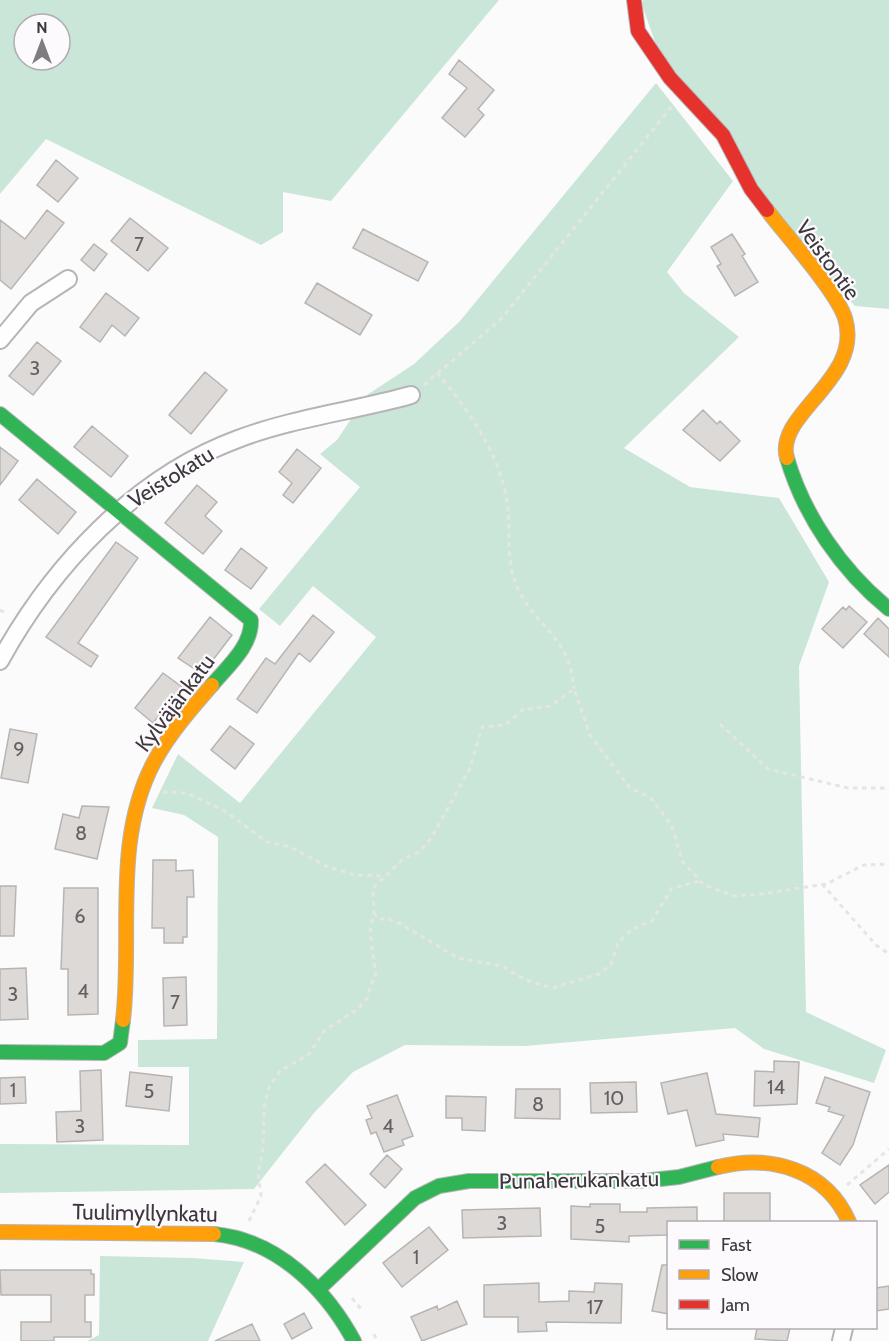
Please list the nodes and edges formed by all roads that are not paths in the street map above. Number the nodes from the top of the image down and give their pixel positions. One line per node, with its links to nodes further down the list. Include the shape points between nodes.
1 (634, 0): 7 (street, Veistontie, via 638,31 683,92 723,135 751,189 845,318 846,341 841,362 827,386 788,431 785,453 798,489 834,553 867,591)
2 (68, 279): 3 (street, via 31,303)
3 (0, 340)
4 (411, 395): 6 (street, Veistokatu, via 240,438 205,452)
5 (0, 414): 6 (street)
6 (117, 511): 8 (street, Veistokatu, via 50,583); 9 (street, Kylväjänkatu, via 251,620 250,635 173,735 145,786 134,818 126,864 125,1011 120,1043 104,1053)
7 (889, 609)
8 (0, 661)
9 (0, 1052)
10 (848, 1221): 12 (street, Punaherukankatu, via 834,1195 799,1171 772,1163 745,1161 667,1179 469,1181 439,1186 415,1198)
11 (0, 1232): 12 (street, Tuulimyllynkatu, via 230,1237 262,1249)
12 (320, 1288): 13 (street, Tuulimyllynkatu)
13 (354, 1341)

